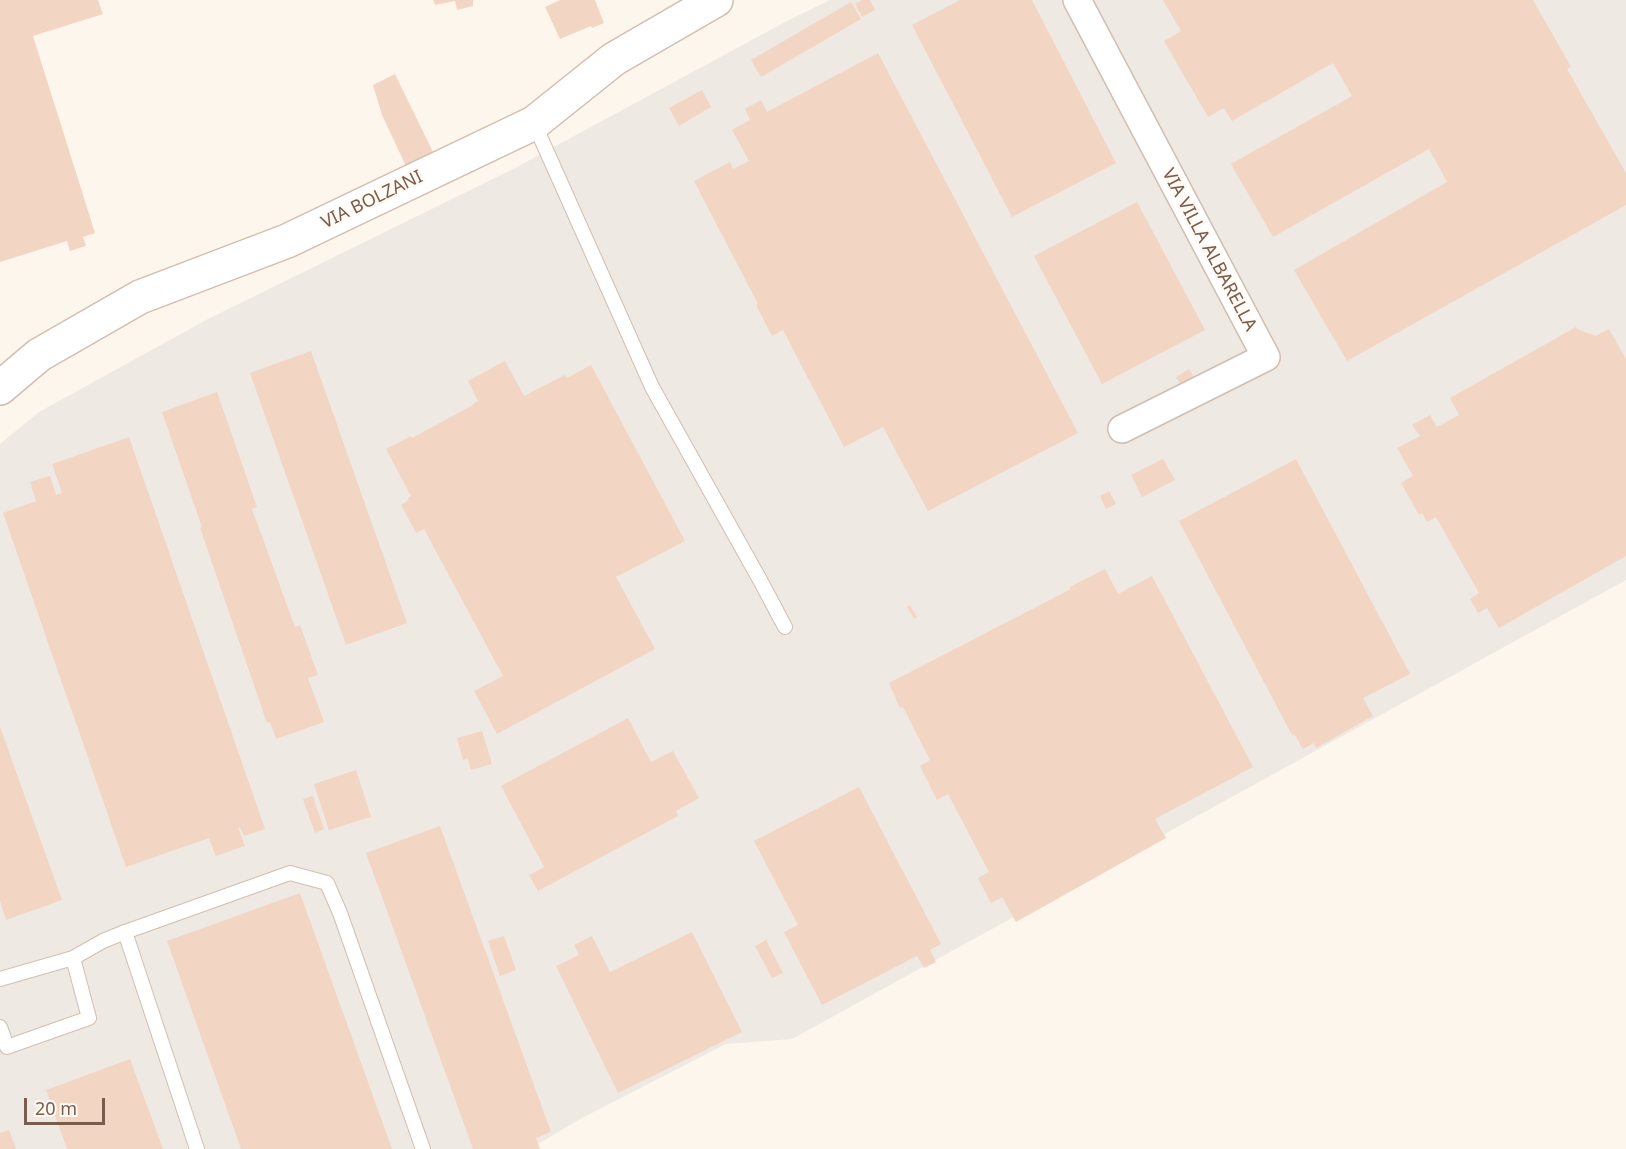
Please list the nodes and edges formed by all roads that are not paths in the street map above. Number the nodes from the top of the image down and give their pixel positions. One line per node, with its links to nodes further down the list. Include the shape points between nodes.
1 (716, 0): 3 (street, VIA BOLZANI, via 614,59)
2 (1077, 0): 5 (street, VIA VILLA ALBARELLA, via 1266,357)
3 (534, 123): 4 (street, VIA BOLZANI, via 287,241 141,297); 6 (lane, via 652,387)
4 (5, 376)
5 (1122, 429)
6 (785, 627)
7 (125, 932): 8 (lane); 11 (lane); 12 (lane, via 290,873 327,883)
8 (73, 958): 9 (lane); 10 (lane, via 89,1018 7,1047)
9 (0, 979)
10 (0, 1027)
11 (197, 1149)
12 (423, 1149)

